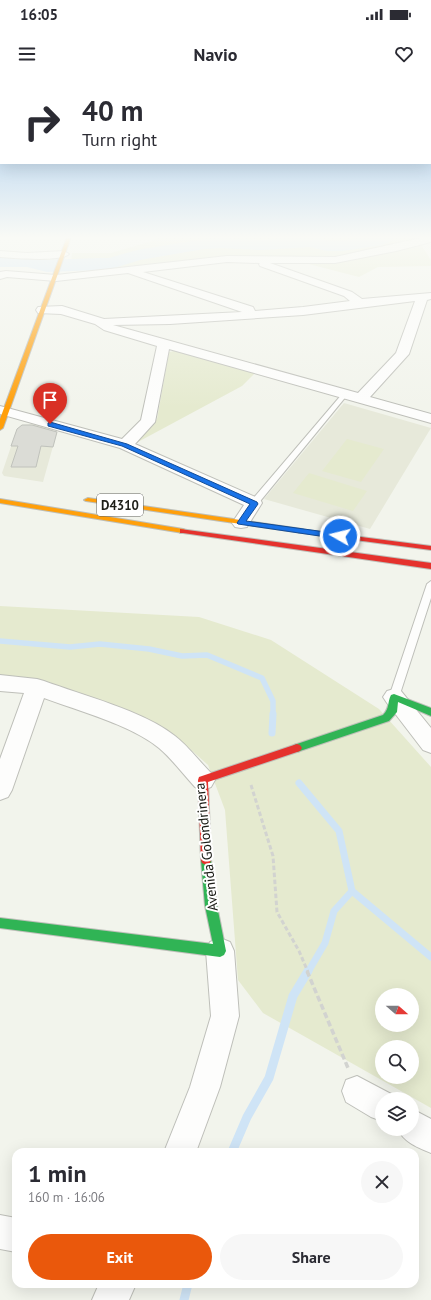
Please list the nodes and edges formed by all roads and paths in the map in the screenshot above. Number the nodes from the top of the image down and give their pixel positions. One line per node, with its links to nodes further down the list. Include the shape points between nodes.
1 (49, 294): 6 (street)
2 (200, 294): 7 (street)
3 (348, 294): 5 (street)
4 (427, 297): 5 (street); 11 (street, via 402,354)
5 (360, 303): 7 (street, via 303,311)
6 (42, 310): 8 (street, via 62,310); 12 (street)
7 (259, 313): 8 (street, via 170,320)
8 (99, 321): 9 (street, via 108,327)
9 (164, 344): 10 (street); 15 (street, via 148,422)
10 (346, 394): 11 (street); 18 (lane)
11 (361, 398): 13 (street)
12 (3, 411): 14 (street); 15 (street)
13 (431, 419)
14 (0, 428)
15 (125, 445): 18 (street)
16 (76, 498): 19 (street, D4310)
17 (0, 501): 21 (street, D4310, via 228,538)
18 (254, 504): 19 (street)
19 (241, 523): 20 (street, D4310)
20 (431, 548)
21 (431, 566)
22 (431, 584): 25 (lane)
23 (0, 683): 24 (street, Avenida Golondrinera)
24 (37, 687): 29 (street, Avenida Golondrinera, via 120,717 148,730 167,742); 30 (street)
25 (394, 697): 26 (street); 27 (street); 28 (street, via 392,712 386,718)
26 (431, 712)
27 (431, 744)
28 (246, 766): 29 (street); 33 (path, via 273,856 276,912 299,951)
29 (203, 780): 32 (street, Avenida Golondrinera, via 210,899)
30 (0, 790)
31 (0, 923): 32 (street)
32 (220, 951): 37 (street, via 225,1016 205,1087)
33 (357, 1091): 34 (street)
34 (375, 1102)
35 (419, 1129): 36 (street)
36 (431, 1137)
37 (182, 1148)
38 (0, 1232): 39 (street)
39 (12, 1234)
40 (116, 1288): 41 (street)
41 (110, 1300)

